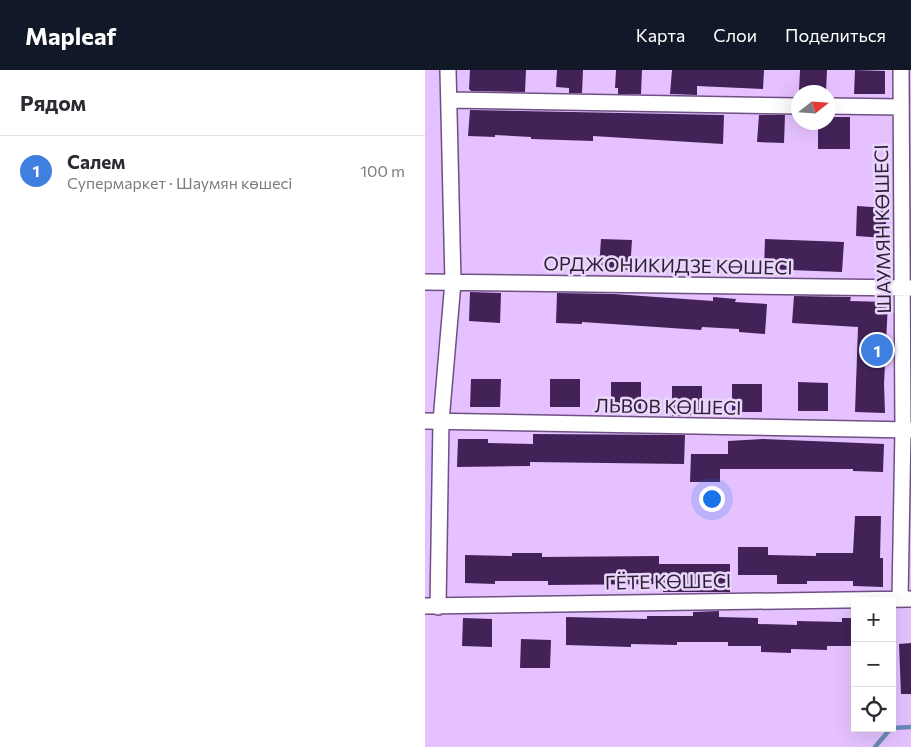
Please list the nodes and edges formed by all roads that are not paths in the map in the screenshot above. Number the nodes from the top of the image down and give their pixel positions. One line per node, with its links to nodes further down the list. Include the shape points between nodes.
1 (448, 70): 3 (street)
2 (901, 70): 6 (street, ШАУМЯН КӨШЕСІ)
3 (449, 100): 4 (street); 8 (street)
4 (791, 106)
5 (836, 106): 6 (street)
6 (901, 107): 9 (street, ШАУМЯН КӨШЕСІ)
7 (425, 282): 8 (street, ОРДЖОНИКИДЗЕ КӨШЕСІ)
8 (453, 282): 9 (street, ОРДЖОНИКИДЗЕ КӨШЕСІ); 11 (street)
9 (907, 288): 12 (street, ШАУМЯН КӨШЕСІ)
10 (425, 421): 11 (street, ЛЬВОВ КӨШЕСІ)
11 (441, 421): 12 (street, ЛЬВОВ КӨШЕСІ); 14 (street)
12 (907, 430): 13 (street, ШАУМЯН КӨШЕСІ)
13 (905, 599): 14 (street, ГЁТЕ КӨШЕСІ)
14 (431, 606)

